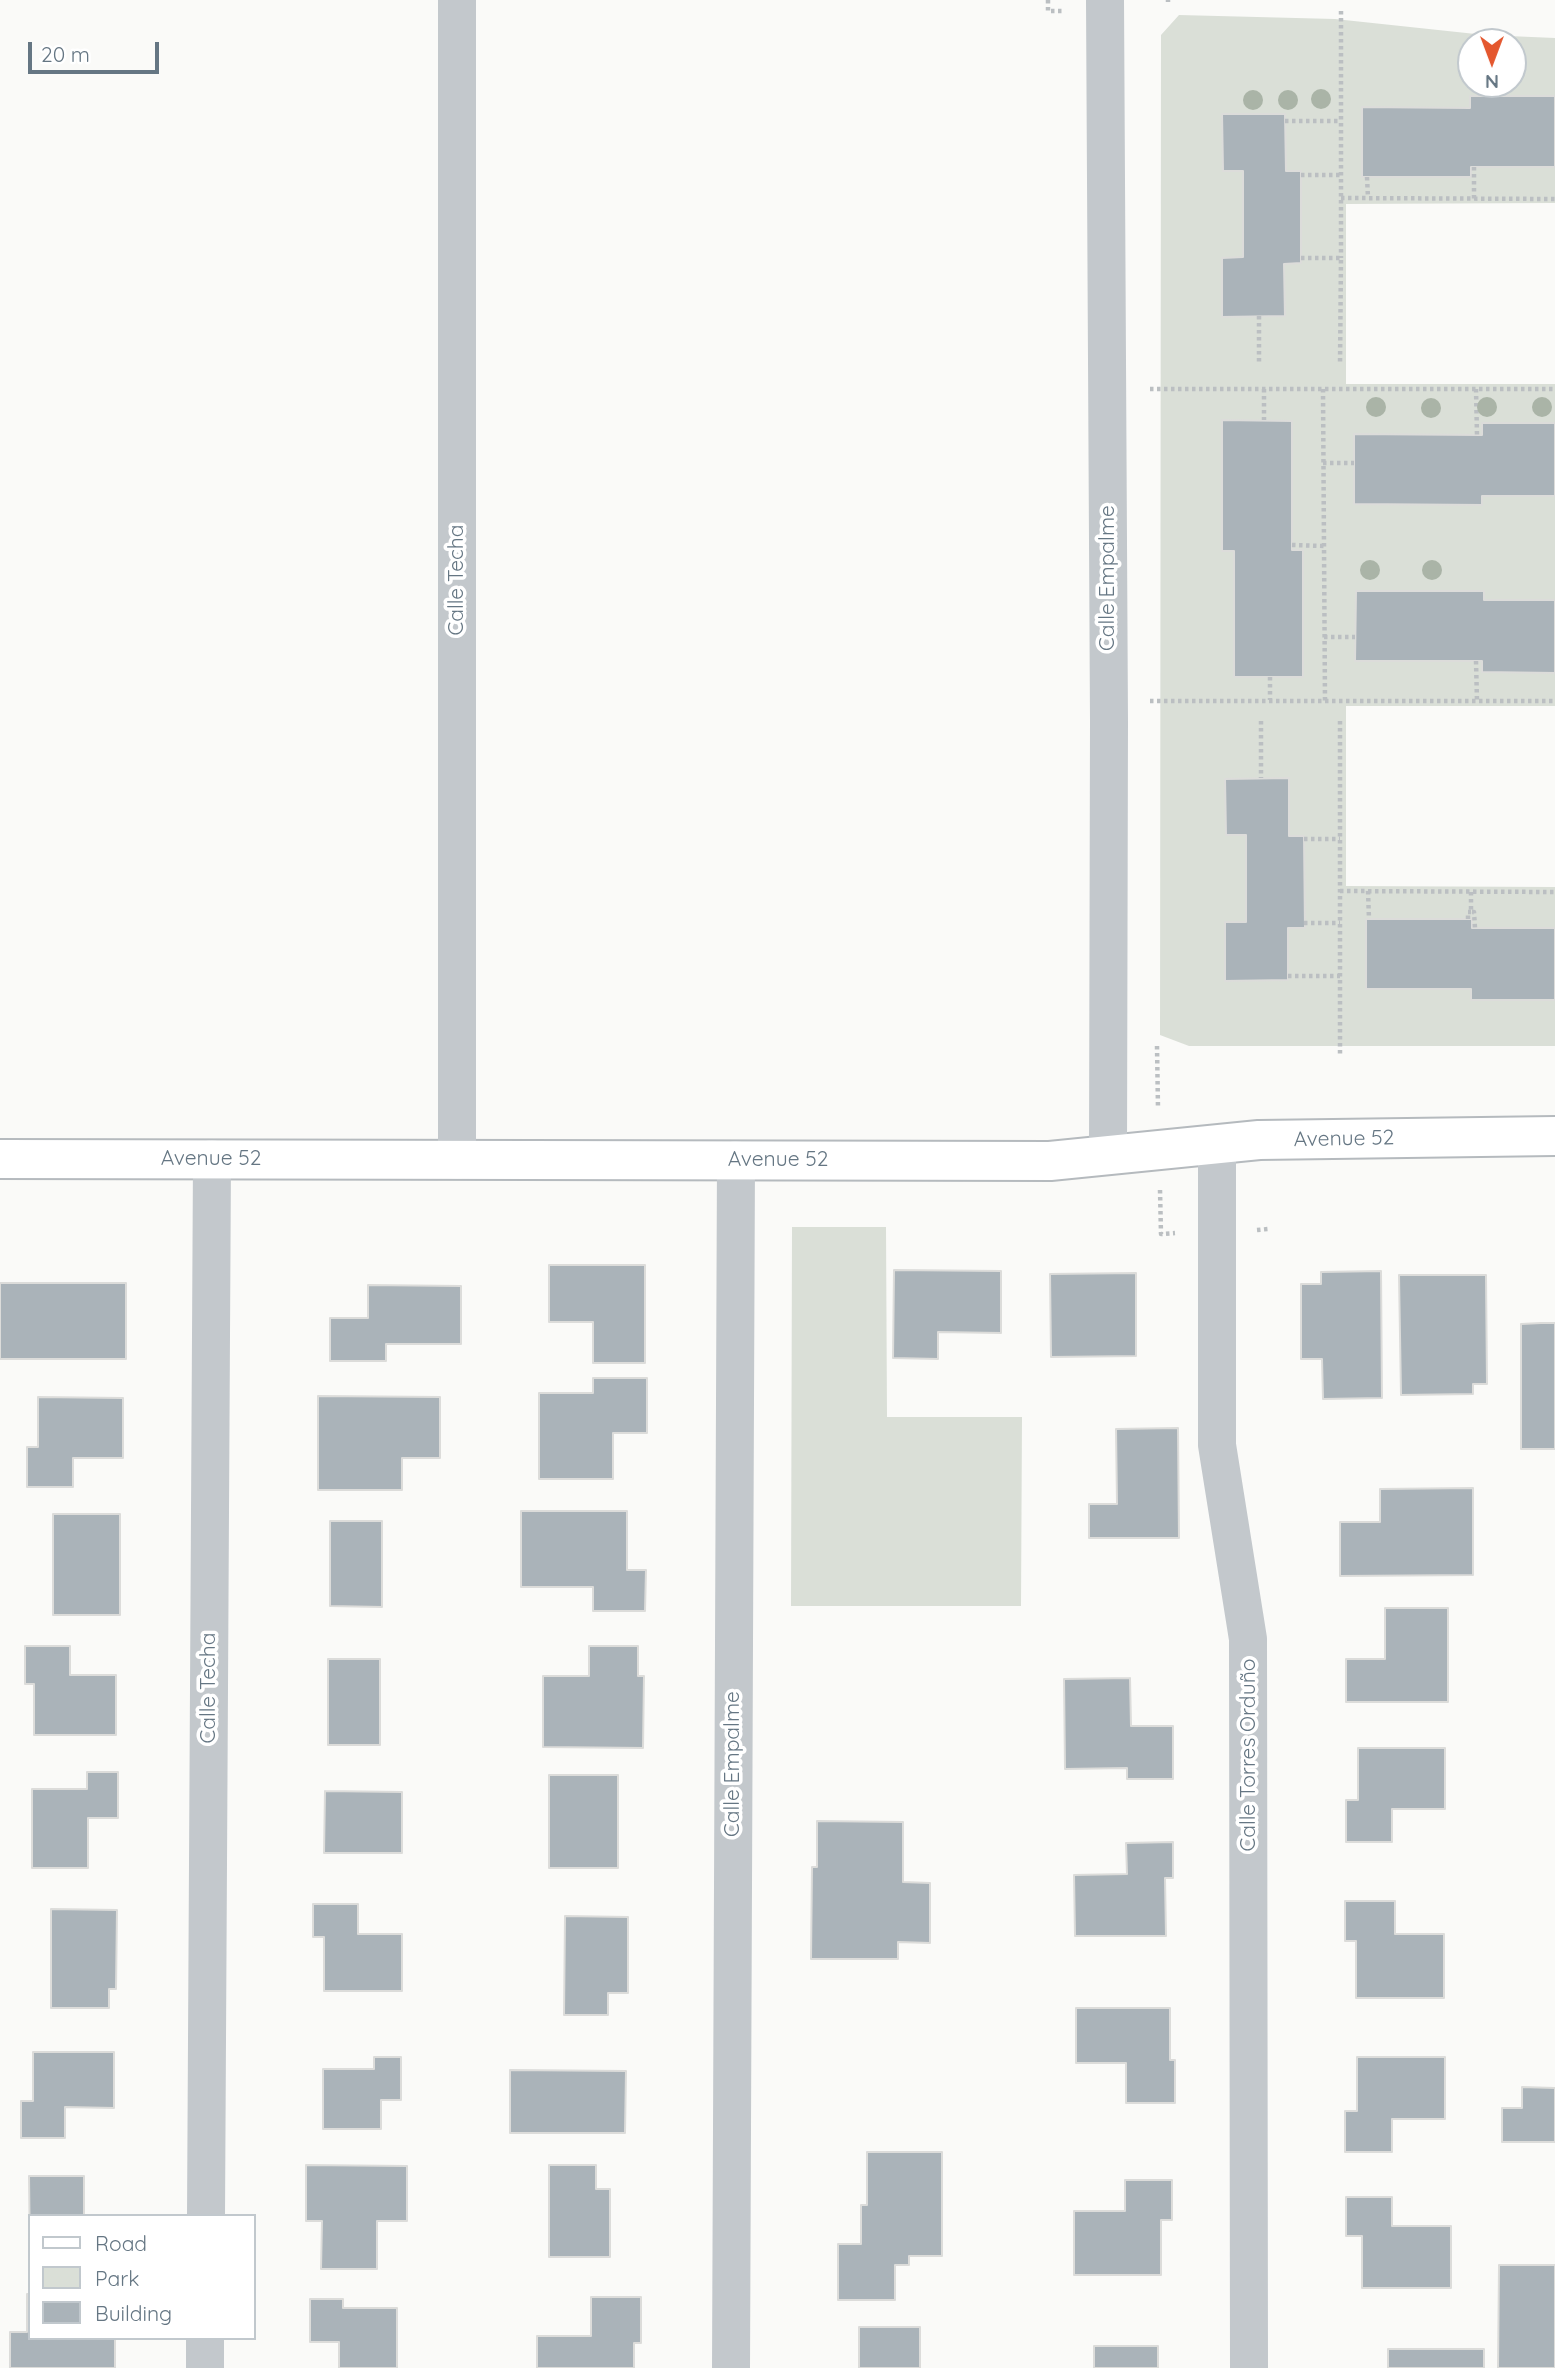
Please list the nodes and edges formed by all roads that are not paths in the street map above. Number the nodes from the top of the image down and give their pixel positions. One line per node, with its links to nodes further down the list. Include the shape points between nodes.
1 (457, 0): 8 (street, Calle Techa)
2 (1105, 0): 5 (street, Calle Empalme)
3 (1555, 1136): 4 (main road, Avenue 52, via 1259,1140)
4 (1217, 1145): 5 (main road, Avenue 52); 14 (street, Calle Torres Orduño, via 1217,1445 1248,1639)
5 (1108, 1155): 9 (main road, Avenue 52, via 1050,1161)
6 (0, 1159): 7 (main road, Avenue 52)
7 (212, 1159): 8 (main road, Avenue 52); 10 (street, Calle Techa)
8 (457, 1160): 9 (main road, Avenue 52)
9 (736, 1160): 13 (street, Calle Empalme)
10 (206, 2214)
11 (205, 2340): 12 (street)
12 (205, 2368)
13 (731, 2368)
14 (1249, 2368)

